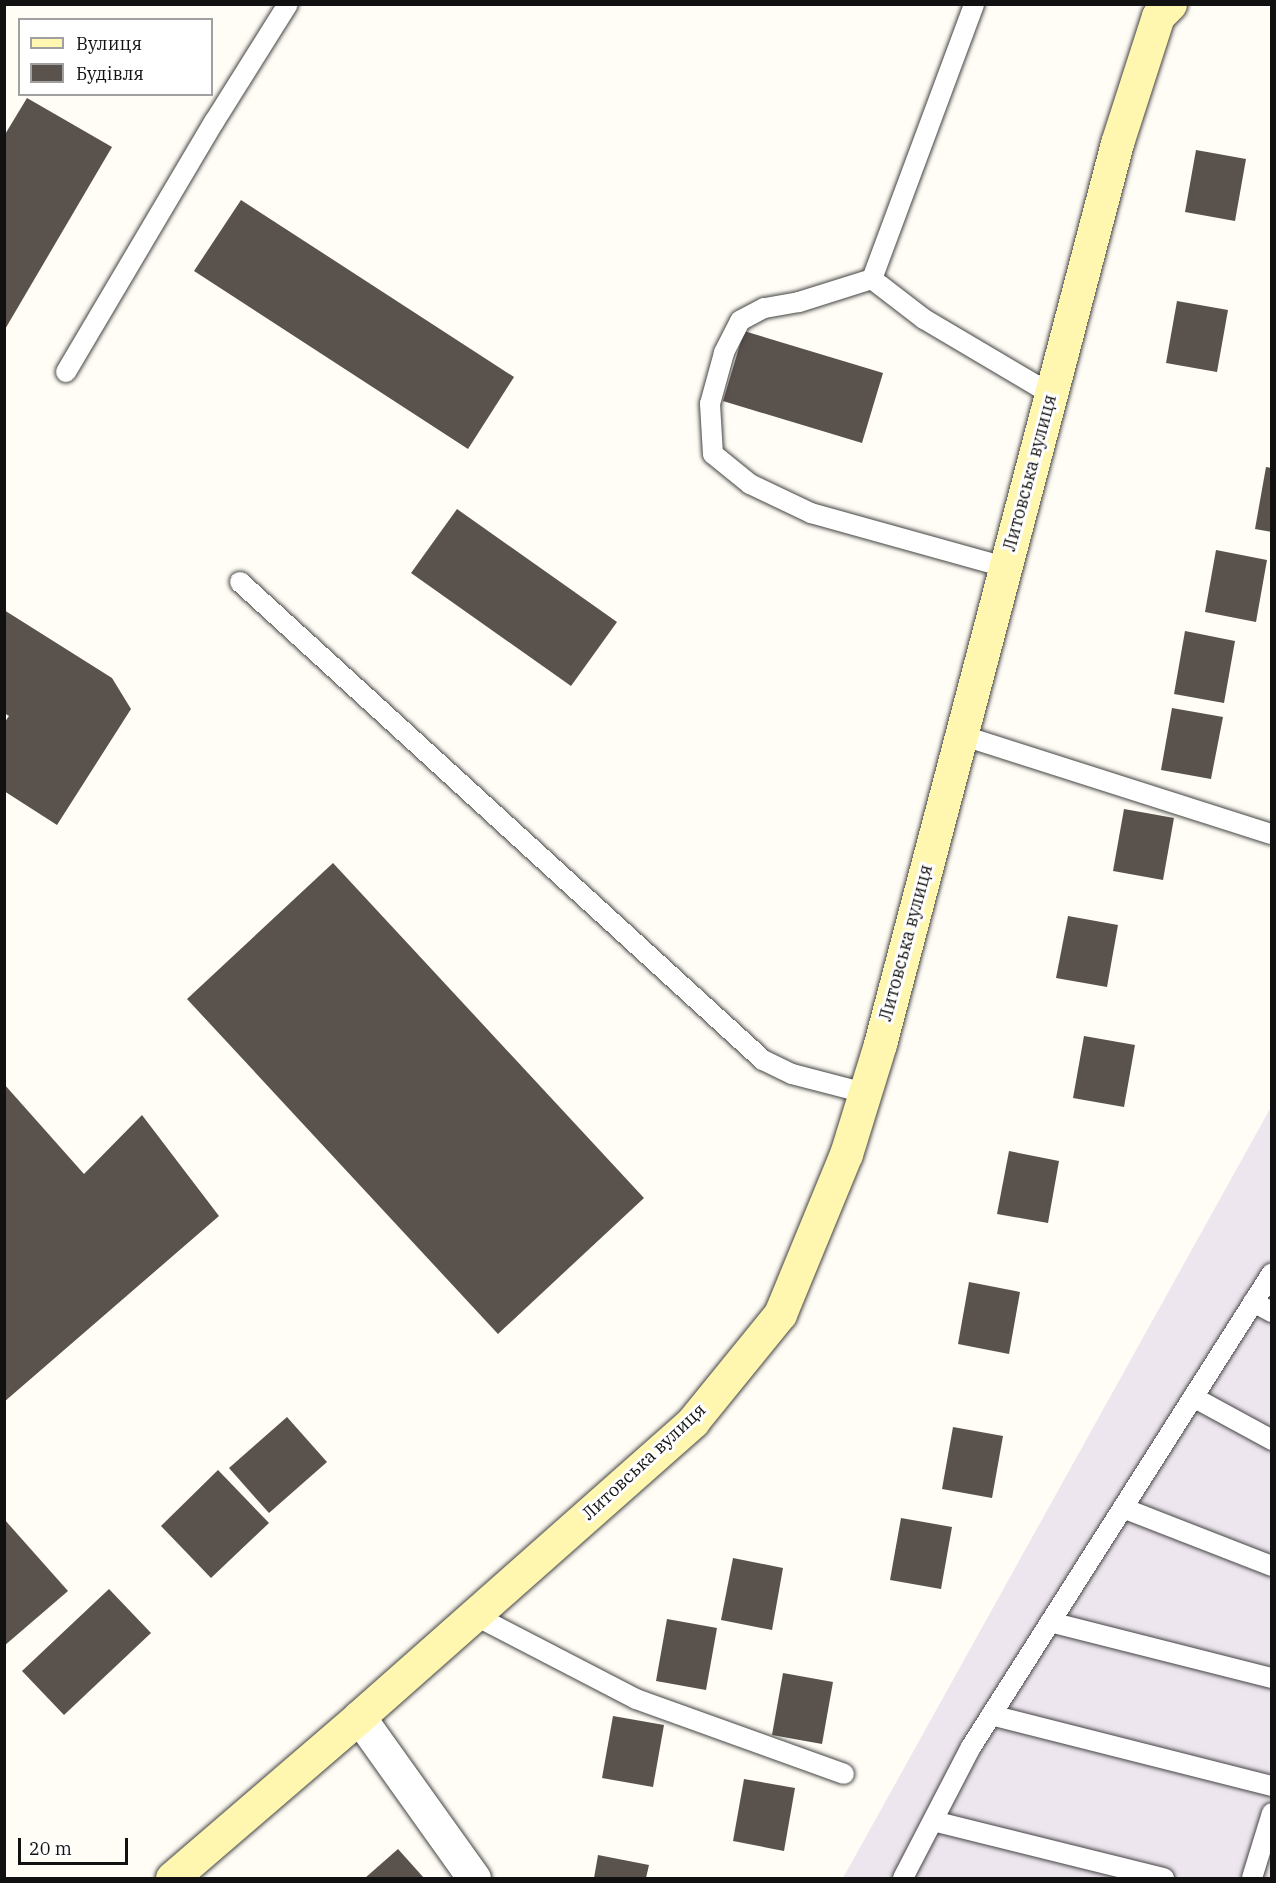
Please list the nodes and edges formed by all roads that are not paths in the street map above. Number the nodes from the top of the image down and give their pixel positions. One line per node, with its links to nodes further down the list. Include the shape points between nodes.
1 (288, 4): 5 (lane)
2 (974, 4): 4 (lane)
3 (1170, 4): 6 (street, Литовська вулиця, via 1158,16 1117,143)
4 (872, 279): 6 (lane, via 924,319); 7 (lane, via 799,302 764,308 740,321 724,353 710,404 713,454 750,484 811,513)
5 (66, 372)
6 (1051, 394): 7 (street, Литовська вулиця)
7 (1005, 567): 9 (street, Литовська вулиця)
8 (240, 582): 11 (lane, via 763,1060 792,1074)
9 (961, 735): 10 (lane); 11 (street, Литовська вулиця)
10 (1272, 834)
11 (865, 1094): 19 (street, Литовська вулиця, via 846,1154 780,1314 693,1421)
12 (1272, 1273): 13 (lane)
13 (1253, 1302): 14 (lane); 15 (lane)
14 (1272, 1312)
15 (1193, 1396): 16 (lane); 17 (lane)
16 (1272, 1440)
17 (1123, 1508): 18 (lane); 20 (lane)
18 (1272, 1566)
19 (474, 1615): 23 (street, Литовська вулиця); 24 (lane, via 636,1699)
20 (1050, 1622): 21 (lane); 22 (lane)
21 (1272, 1678)
22 (991, 1715): 25 (lane); 27 (lane)
23 (359, 1717): 28 (street, Литовська вулиця); 29 (street)
24 (844, 1774)
25 (1272, 1786)
26 (1272, 1813): 32 (lane)
27 (933, 1821): 30 (lane); 31 (lane)
28 (172, 1878)
29 (474, 1878)
30 (903, 1878)
31 (1164, 1878)
32 (1252, 1878)

